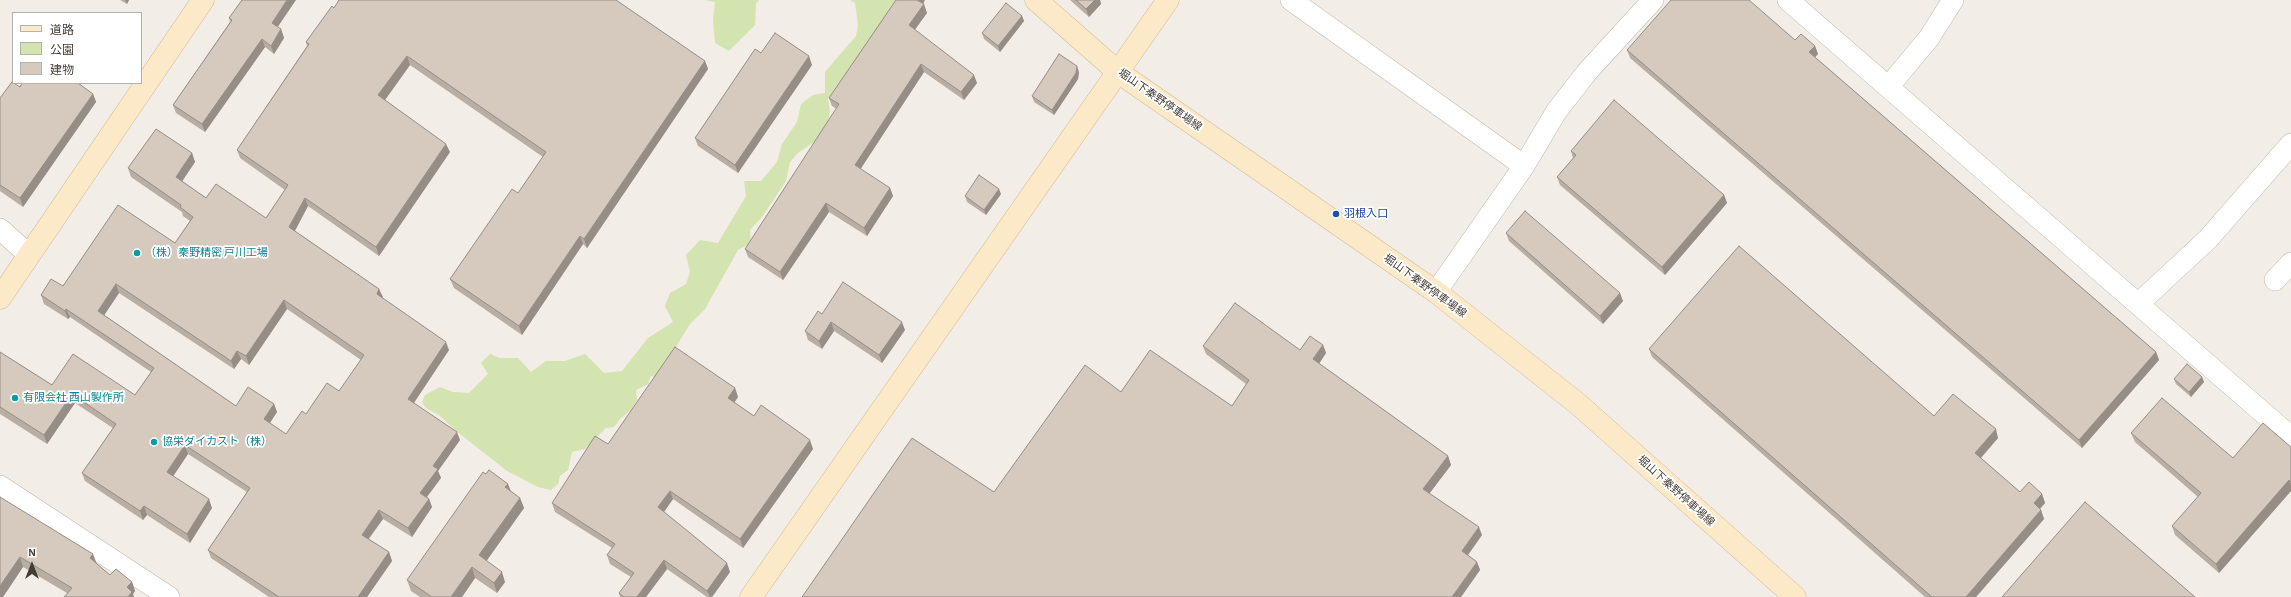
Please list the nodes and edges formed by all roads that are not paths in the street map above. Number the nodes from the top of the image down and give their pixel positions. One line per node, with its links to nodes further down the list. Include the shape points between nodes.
1 (203, 0): 13 (street)
2 (1036, 0): 8 (street, 堀山下秦野停車場線)
3 (1168, 0): 8 (street)
4 (1291, 0): 11 (street)
5 (1653, 0): 11 (street, via 1587,72 1556,112)
6 (1788, 0): 9 (street)
7 (1953, 0): 9 (street, via 1929,38)
8 (1118, 72): 16 (street, 堀山下秦野停車場線); 22 (street)
9 (1889, 86): 18 (street)
10 (2291, 144): 18 (street, via 2208,240)
11 (1524, 166): 16 (street)
12 (0, 229): 13 (street)
13 (28, 255): 17 (street)
14 (2291, 263): 15 (street)
15 (2274, 280)
16 (1436, 292): 23 (street, 堀山下秦野停車場線, via 1578,404)
17 (0, 298)
18 (2138, 304): 19 (street)
19 (2291, 438)
20 (0, 486): 21 (street)
21 (169, 597)
22 (751, 597)
23 (1795, 597)

